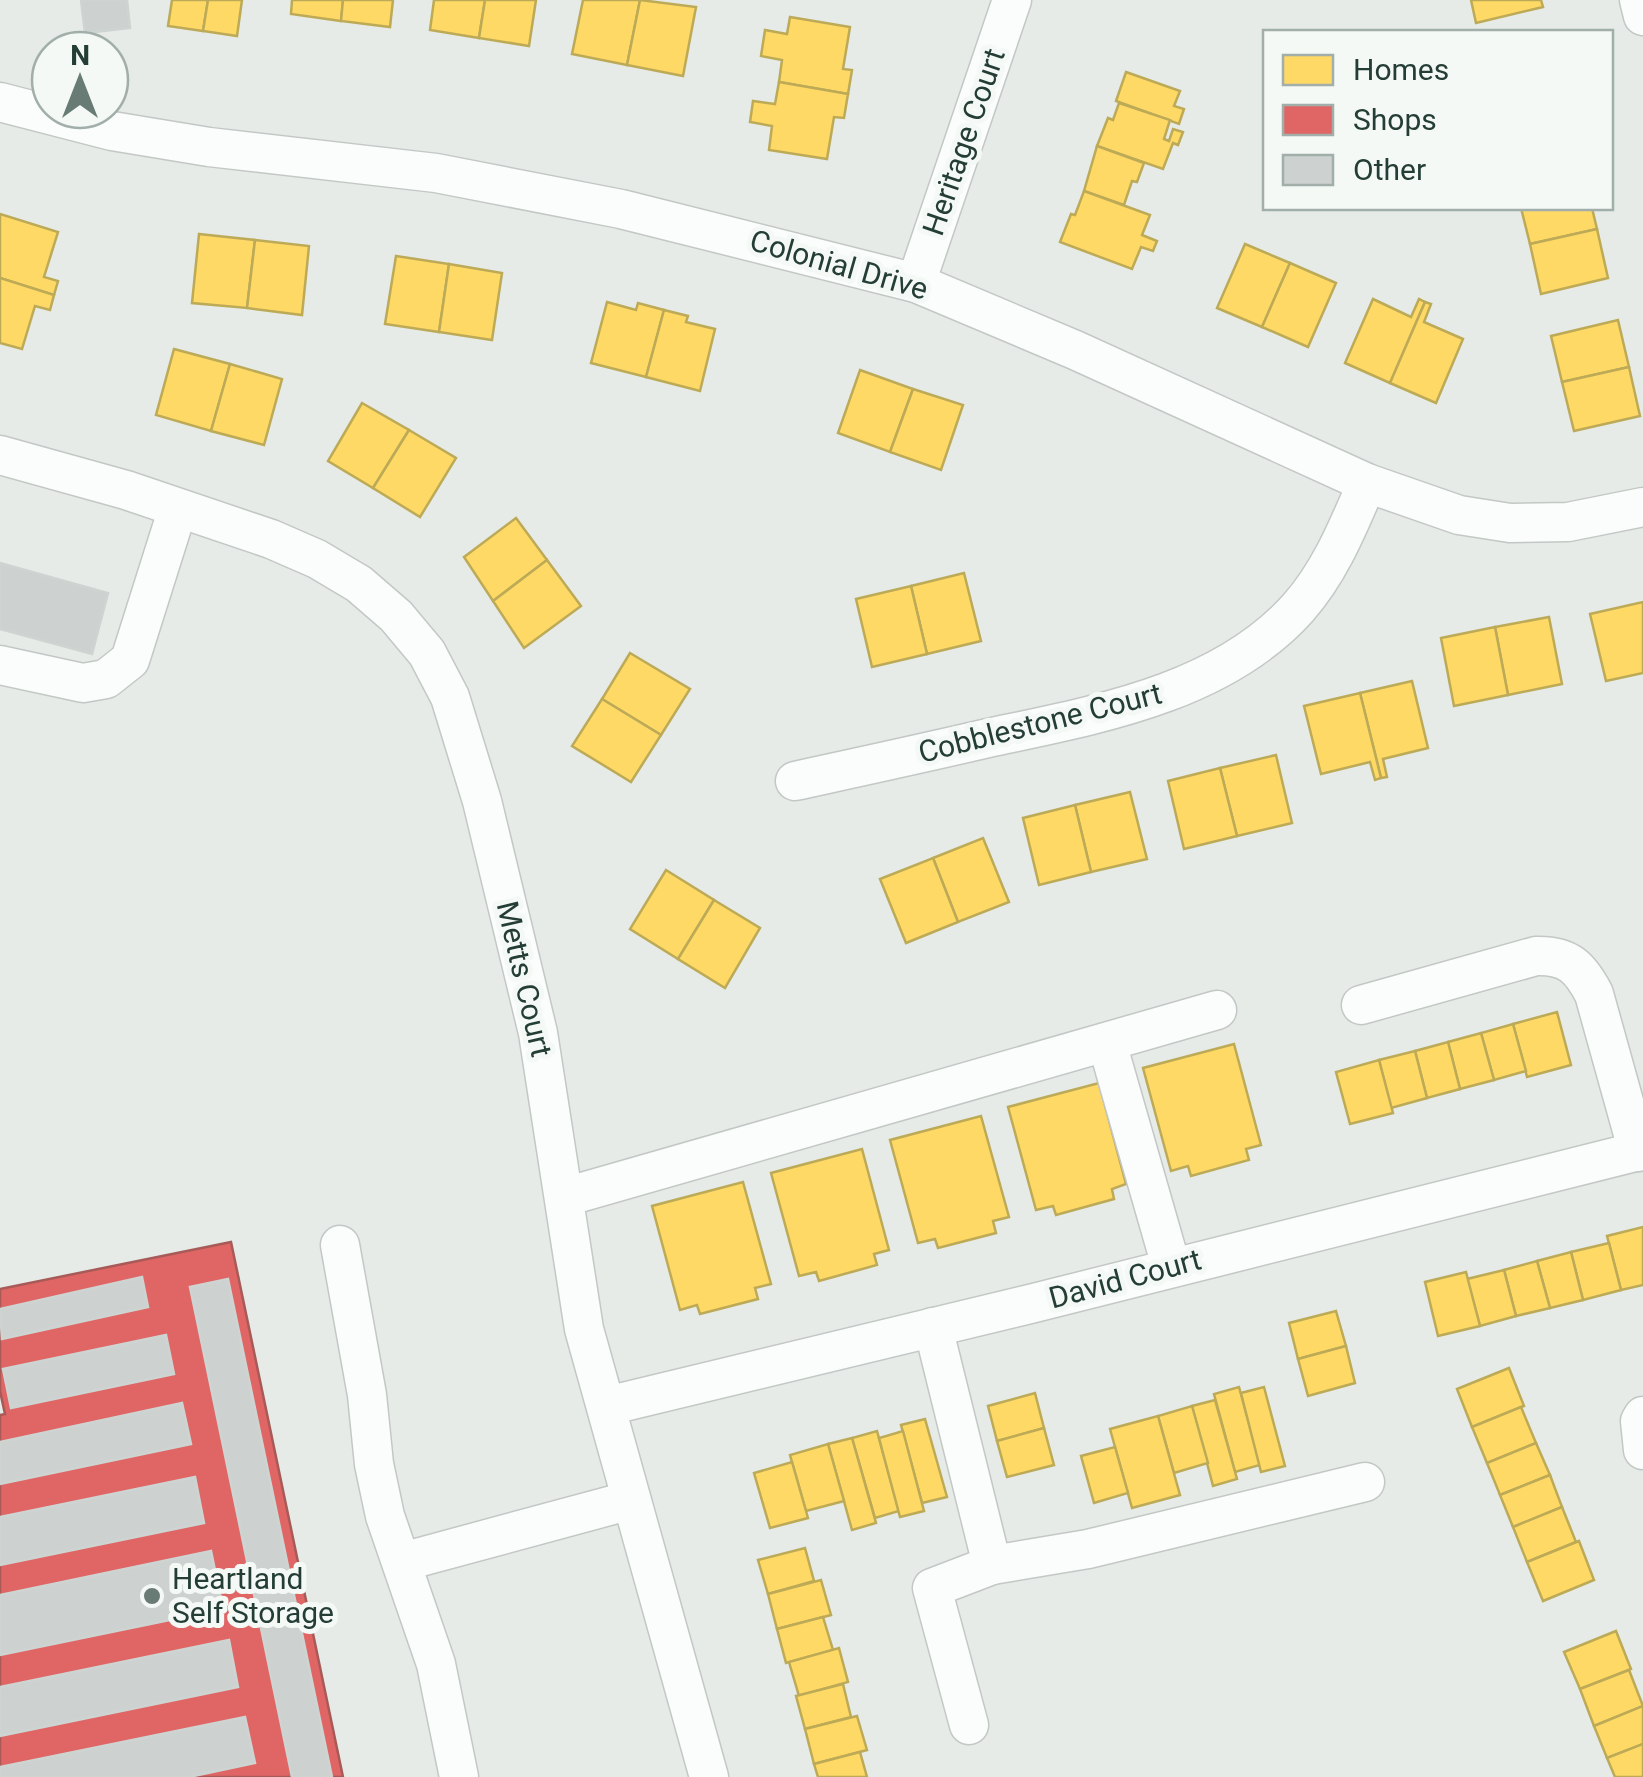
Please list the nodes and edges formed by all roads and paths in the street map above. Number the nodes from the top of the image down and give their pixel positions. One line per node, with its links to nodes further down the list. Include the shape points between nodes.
1 (1012, 0): 5 (street, Heritage Court)
2 (1639, 0): 3 (street)
3 (1643, 16)
4 (0, 102): 5 (street, Colonial Drive, via 210,147 436,173 685,223)
5 (916, 283): 7 (street, Colonial Drive)
6 (0, 456): 9 (street, Metts Court)
7 (1367, 483): 8 (street, Colonial Drive, via 1459,515 1510,523 1568,522); 11 (street, Cobblestone Court, via 1319,582 1264,640 1226,665 1104,711)
8 (1643, 507)
9 (178, 508): 10 (street, via 130,660 106,679 82,682); 16 (street, Metts Court, via 317,559 384,605 427,653 450,697 482,801 538,1033)
10 (0, 665)
11 (795, 781)
12 (1361, 1005): 15 (street, via 1536,956 1572,961 1594,994)
13 (1217, 1010): 14 (street)
14 (1107, 1043): 16 (street); 18 (street)
15 (1640, 1151): 18 (street, David Court)
16 (565, 1197): 20 (street, Metts Court, via 584,1329)
17 (340, 1245): 25 (street, via 374,1464)
18 (1170, 1266): 19 (street, David Court)
19 (932, 1327): 20 (street, David Court); 26 (street)
20 (607, 1406): 24 (street, Metts Court)
21 (1643, 1416): 22 (street)
22 (1643, 1450)
23 (1365, 1482): 26 (street, via 1088,1550)
24 (631, 1500): 25 (street); 28 (street, Metts Court)
25 (402, 1562): 29 (street, via 436,1664)
26 (992, 1566): 27 (street, via 932,1588)
27 (968, 1724)
28 (707, 1776)
29 (459, 1777)

